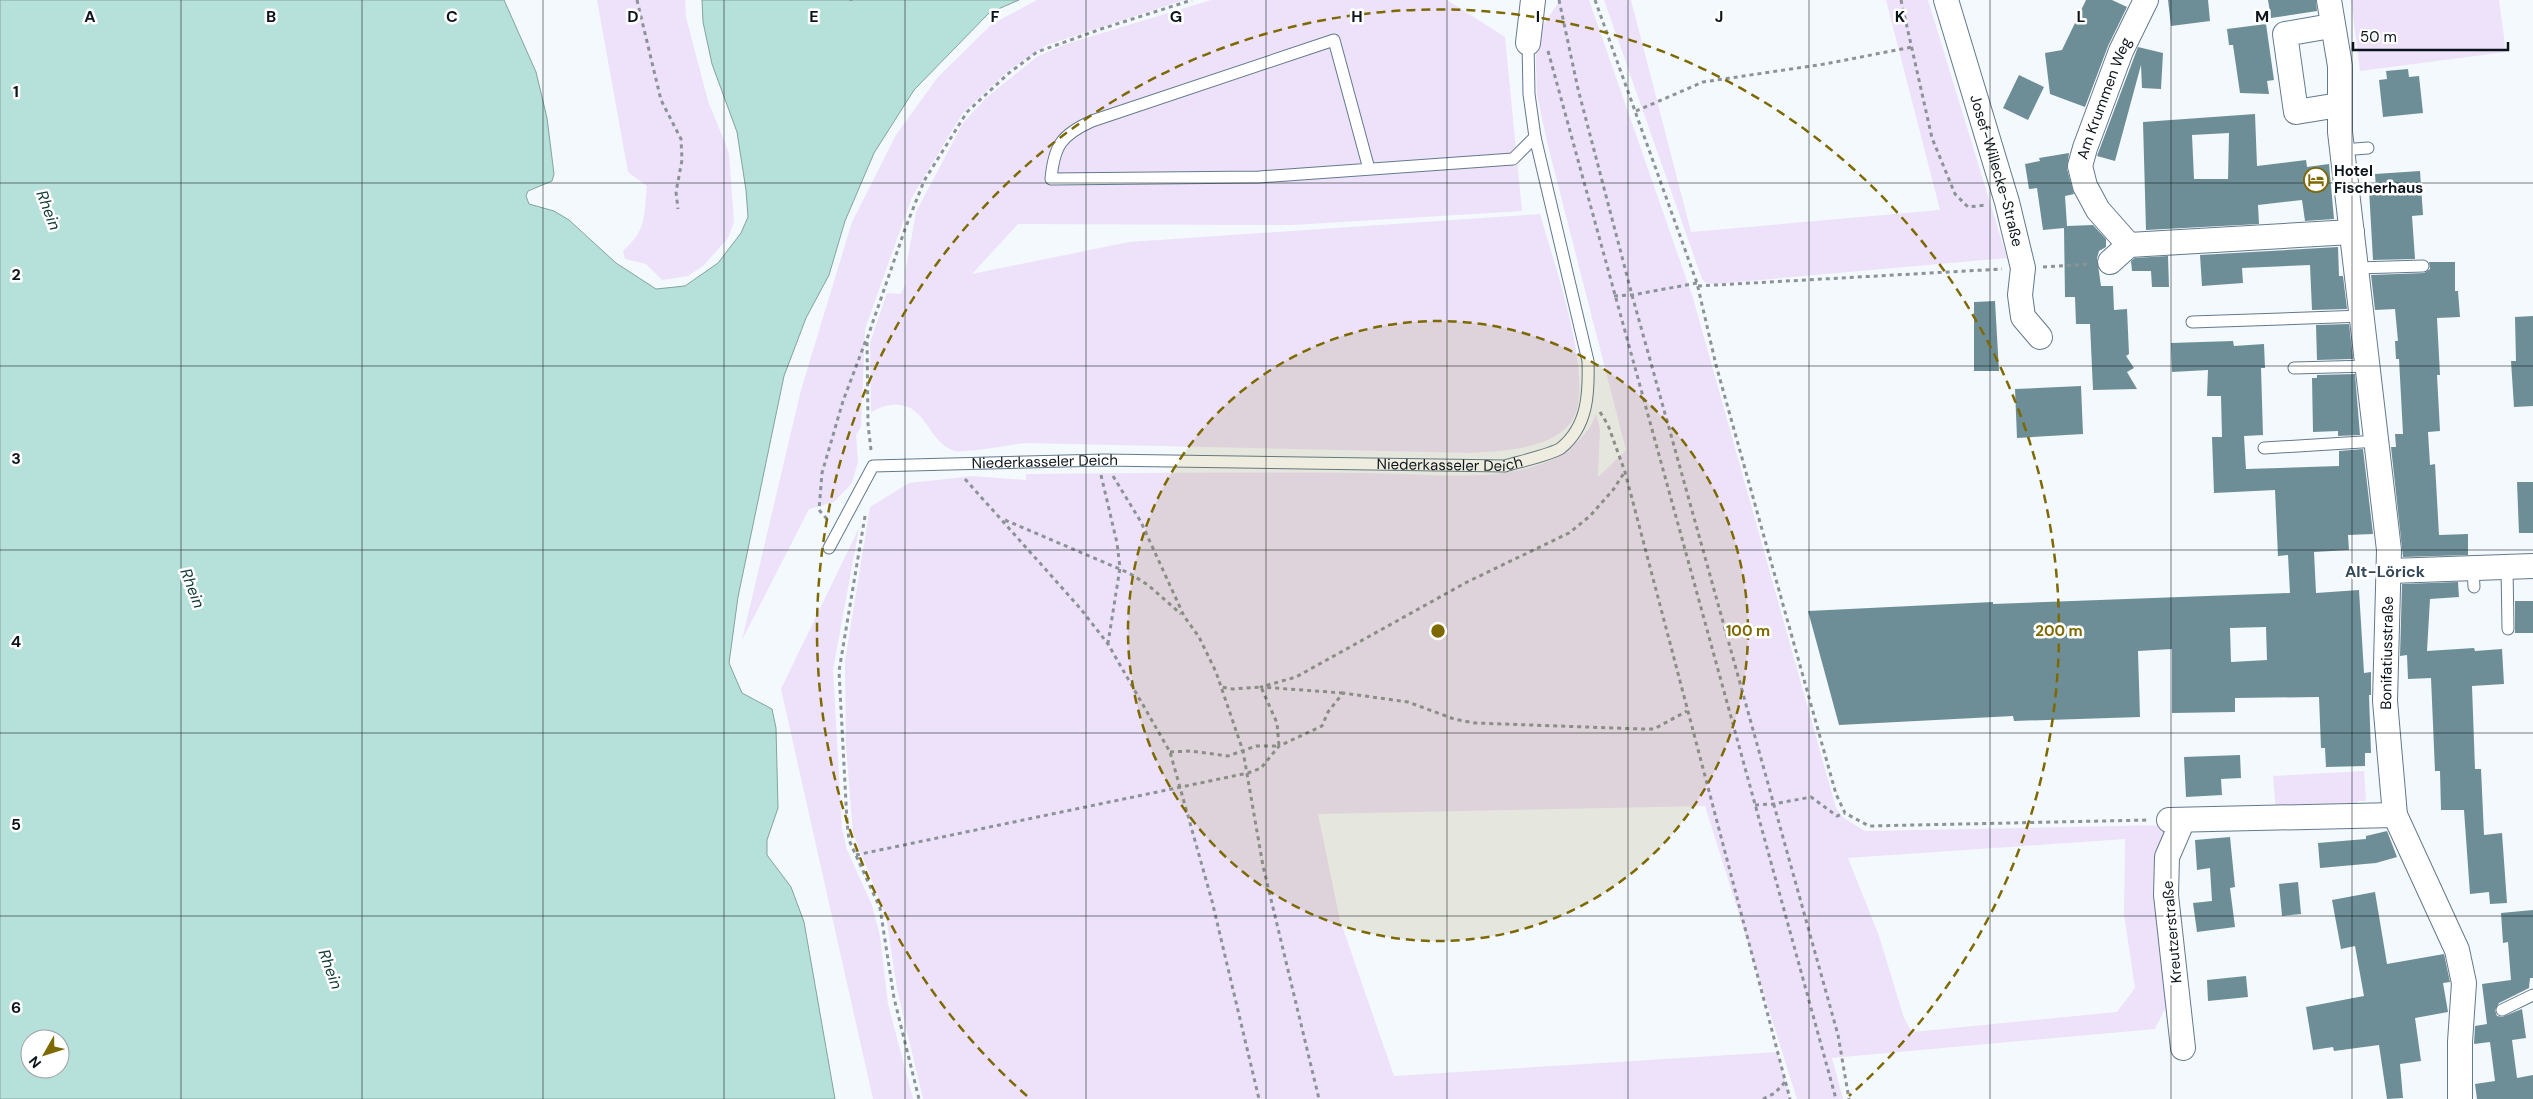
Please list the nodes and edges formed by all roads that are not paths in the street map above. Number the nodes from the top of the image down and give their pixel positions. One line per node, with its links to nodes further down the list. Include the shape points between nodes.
1 (1946, 0): 18 (street, Josef-Willecke-Straße, via 2007,202 2023,268 2022,317)
2 (2146, 0): 12 (street, Am Krummen Weg, via 2121,52 2080,166 2085,186 2098,210)
3 (2329, 0): 5 (street, Bonifatiusstraße)
4 (1530, 22): 7 (lane, Niederkasseler Deich, via 1529,94)
5 (2331, 26): 6 (street, Bonifatiusstraße, via 2340,66); 6 (street, via 2285,34 2296,112)
6 (2340, 105): 9 (street, Bonifatiusstraße)
7 (1535, 137): 10 (lane, via 1513,159); 23 (lane, Niederkasseler Deich, via 1588,362 1589,395 1580,427 1560,448 1506,466 1104,460 873,466)
8 (2368, 148): 9 (lane)
9 (2342, 150): 11 (street, Bonifatiusstraße)
10 (1369, 169): 10 (lane, via 1259,177 1051,179 1053,157 1061,141 1076,128 1334,40)
11 (2352, 232): 12 (street); 15 (street, Bonifatiusstraße)
12 (2129, 245): 13 (street)
13 (2110, 262)
14 (2423, 266): 15 (lane)
15 (2357, 268): 16 (street, Bonifatiusstraße)
16 (2363, 316): 17 (lane); 19 (street, Bonifatiusstraße)
17 (2192, 322)
18 (2040, 337)
19 (2369, 366): 20 (lane); 21 (street, Bonifatiusstraße)
20 (2294, 368)
21 (2378, 441): 22 (lane); 26 (street, Bonifatiusstraße)
22 (2264, 448)
23 (829, 548)
24 (2533, 566): 25 (street)
25 (2507, 567): 26 (street, via 2473,578); 27 (lane)
26 (2390, 571): 28 (street, Bonifatiusstraße, via 2384,701)
27 (2508, 629)
28 (2395, 815): 31 (street, Kreutzerstraße, via 2176,820 2167,857 2166,895); 32 (street, Bonifatiusstraße, via 2459,958 2464,983)
29 (2533, 995): 30 (lane)
30 (2502, 1010)
31 (2183, 1048)
32 (2460, 1099)

